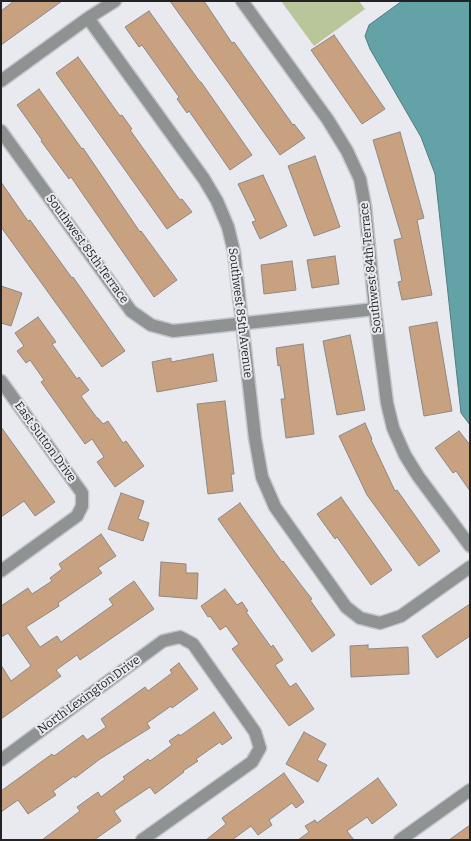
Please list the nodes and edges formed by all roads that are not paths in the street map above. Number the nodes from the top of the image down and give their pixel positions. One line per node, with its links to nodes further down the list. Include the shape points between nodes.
1 (115, 1): 3 (street)
2 (242, 1): 6 (street, Southwest 84th Terrace, via 328,120 360,179)
3 (88, 18): 4 (street); 7 (street, Southwest 85th Avenue, via 217,201 234,252)
4 (1, 81)
5 (1, 131): 7 (street, Southwest 85th Terrace, via 131,311 150,325 174,331)
6 (375, 309): 7 (street, Southwest 85th Terrace); 9 (street, Southwest 84th Terrace, via 393,428 418,476)
7 (243, 324): 10 (street, Southwest 85th Avenue, via 262,477 275,507 346,607 360,618 380,623 401,616)
8 (1, 381): 11 (street, East Sutton Drive, via 82,493 82,506 77,516)
9 (470, 546)
10 (470, 567)
11 (1, 571)
12 (1, 760): 14 (street, North Lexington Drive, via 163,641 180,637 193,644 255,732 260,748 252,762)
13 (470, 790): 15 (street)
14 (142, 840)
15 (400, 840)

